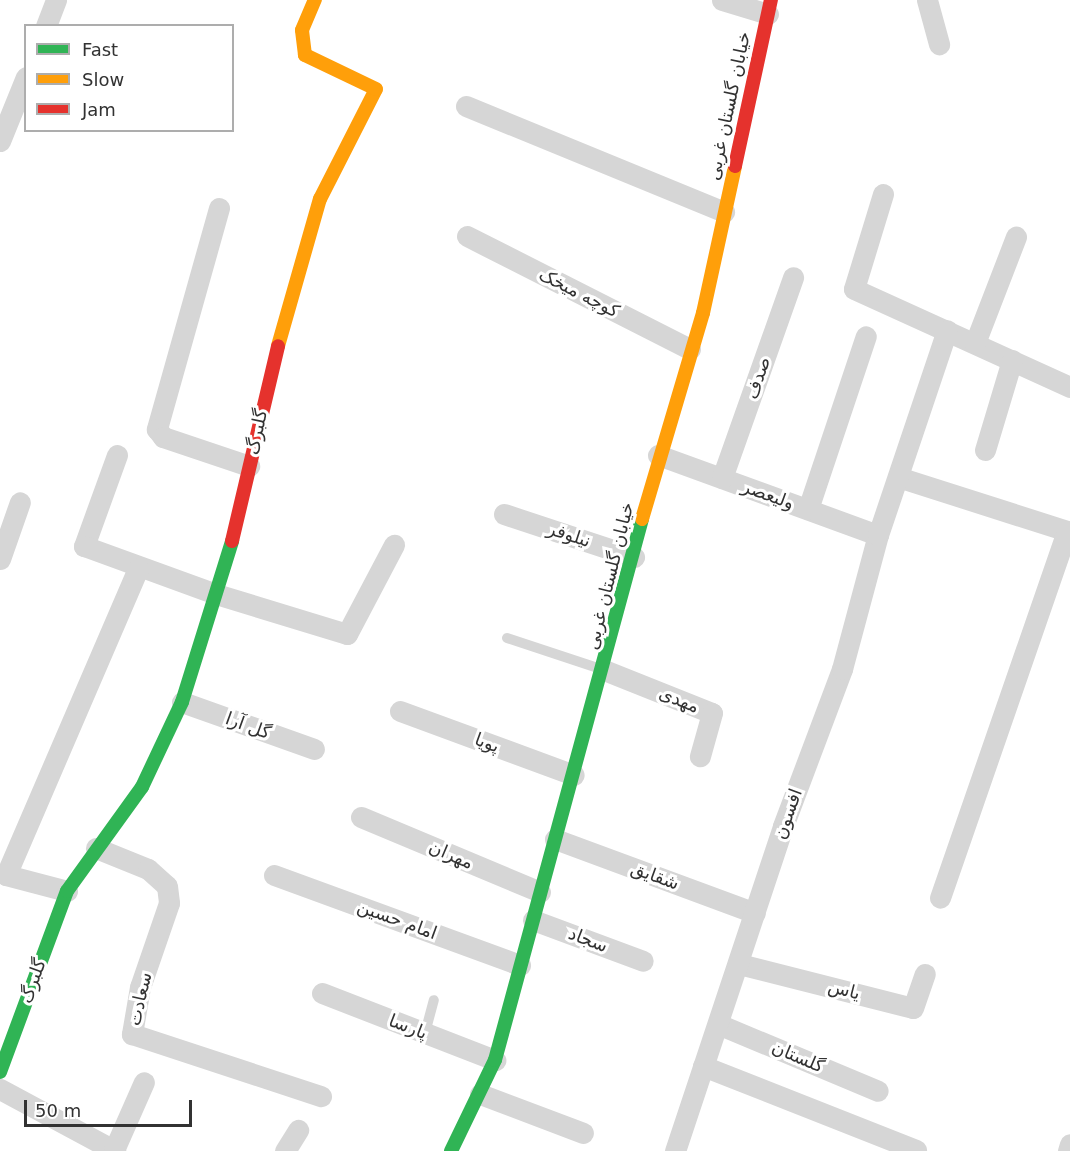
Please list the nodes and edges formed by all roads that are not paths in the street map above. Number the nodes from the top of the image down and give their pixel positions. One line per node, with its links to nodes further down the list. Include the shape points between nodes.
1 (56, 0): 6 (street)
2 (315, 0): 26 (street, گلبرگ, via 302,30 305,55 376,88 320,199 268,382)
3 (722, 0): 5 (street)
4 (927, 0): 7 (street)
5 (769, 7): 13 (street, خیابان گلستان غربی)
6 (47, 24)
7 (939, 44)
8 (24, 82): 10 (street)
9 (466, 106): 13 (street)
10 (0, 141)
11 (883, 194): 17 (street, via 854,289)
12 (219, 208): 26 (street, via 157,429 163,437)
13 (724, 212): 20 (street, خیابان گلستان غربی, via 703,313)
14 (467, 236): 20 (street, کوچه میخک)
15 (1016, 237): 19 (street)
16 (793, 277): 28 (street, صدف)
17 (946, 330): 19 (street); 27 (street)
18 (866, 336): 30 (street)
19 (975, 343): 21 (street)
20 (690, 349): 25 (street, خیابان گلستان غربی)
21 (1012, 360): 22 (street); 23 (street)
22 (1070, 387)
23 (985, 450)
24 (117, 455): 36 (street, via 84,546)
25 (658, 455): 28 (street, ولیعصر); 34 (street, خیابان گلستان غربی)
26 (249, 466): 37 (street, گلبرگ)
27 (898, 477): 32 (street, افسون); 51 (street, via 1067,531)
28 (722, 478): 30 (street, ولیعصر)
29 (20, 502): 35 (street)
30 (808, 509): 32 (street, ولیعصر)
31 (504, 514): 34 (street, نیلوفر)
32 (878, 535): 52 (street, افسون, via 842,669)
33 (394, 545): 37 (street, via 348,634)
34 (634, 557): 39 (street, خیابان گلستان غربی)
35 (0, 559)
36 (138, 568): 37 (street); 49 (street, via 6,875)
37 (216, 594): 40 (street, گلبرگ)
38 (507, 638): 39 (lane)
39 (604, 670): 43 (street, مهدی, via 712,713); 44 (street, خیابان گلستان غربی)
40 (182, 702): 42 (street, گل آرا); 47 (street, گلبرگ, via 142,786)
41 (400, 711): 44 (street, پویا)
42 (314, 749)
43 (700, 756)
44 (574, 775): 46 (street, خیابان گلستان غربی)
45 (361, 817): 50 (street, مهران)
46 (555, 839): 50 (street, خیابان گلستان غربی); 52 (street, شقایق)
47 (96, 848): 49 (street, گلبرگ); 69 (street, سعادت, via 148,869 167,886 170,903 140,987 132,1034)
48 (274, 875): 56 (street, امام حسین)
49 (68, 891): 64 (street, گلبرگ)
50 (540, 892): 53 (street, خیابان گلستان غربی)
51 (940, 898)
52 (755, 913): 55 (street, افسون)
53 (533, 920): 54 (street, سجاد); 56 (street, خیابان گلستان غربی)
54 (643, 961)
55 (739, 964): 57 (street, یاس, via 913,1008); 60 (street, افسون)
56 (520, 965): 62 (street, خیابان گلستان غربی)
57 (925, 974)
58 (322, 993): 61 (street, پارسا)
59 (434, 1000): 61 (lane)
60 (718, 1024): 63 (street, افسون); 67 (street, گلستان)
61 (425, 1033): 62 (street, پارسا)
62 (495, 1060): 68 (street, خیابان گلستان غربی)
63 (703, 1066): 73 (street, افسون); 74 (street)
64 (0, 1072)
65 (144, 1082): 75 (street)
66 (0, 1089): 75 (street)
67 (879, 1091)
68 (480, 1094): 71 (street); 77 (street, خیابان گلستان غربی)
69 (321, 1096)
70 (298, 1130): 76 (street)
71 (583, 1133)
72 (1070, 1144): 78 (street)
73 (678, 1150)
74 (916, 1150)
75 (114, 1151)
76 (285, 1151)
77 (451, 1151)
78 (1068, 1151)

